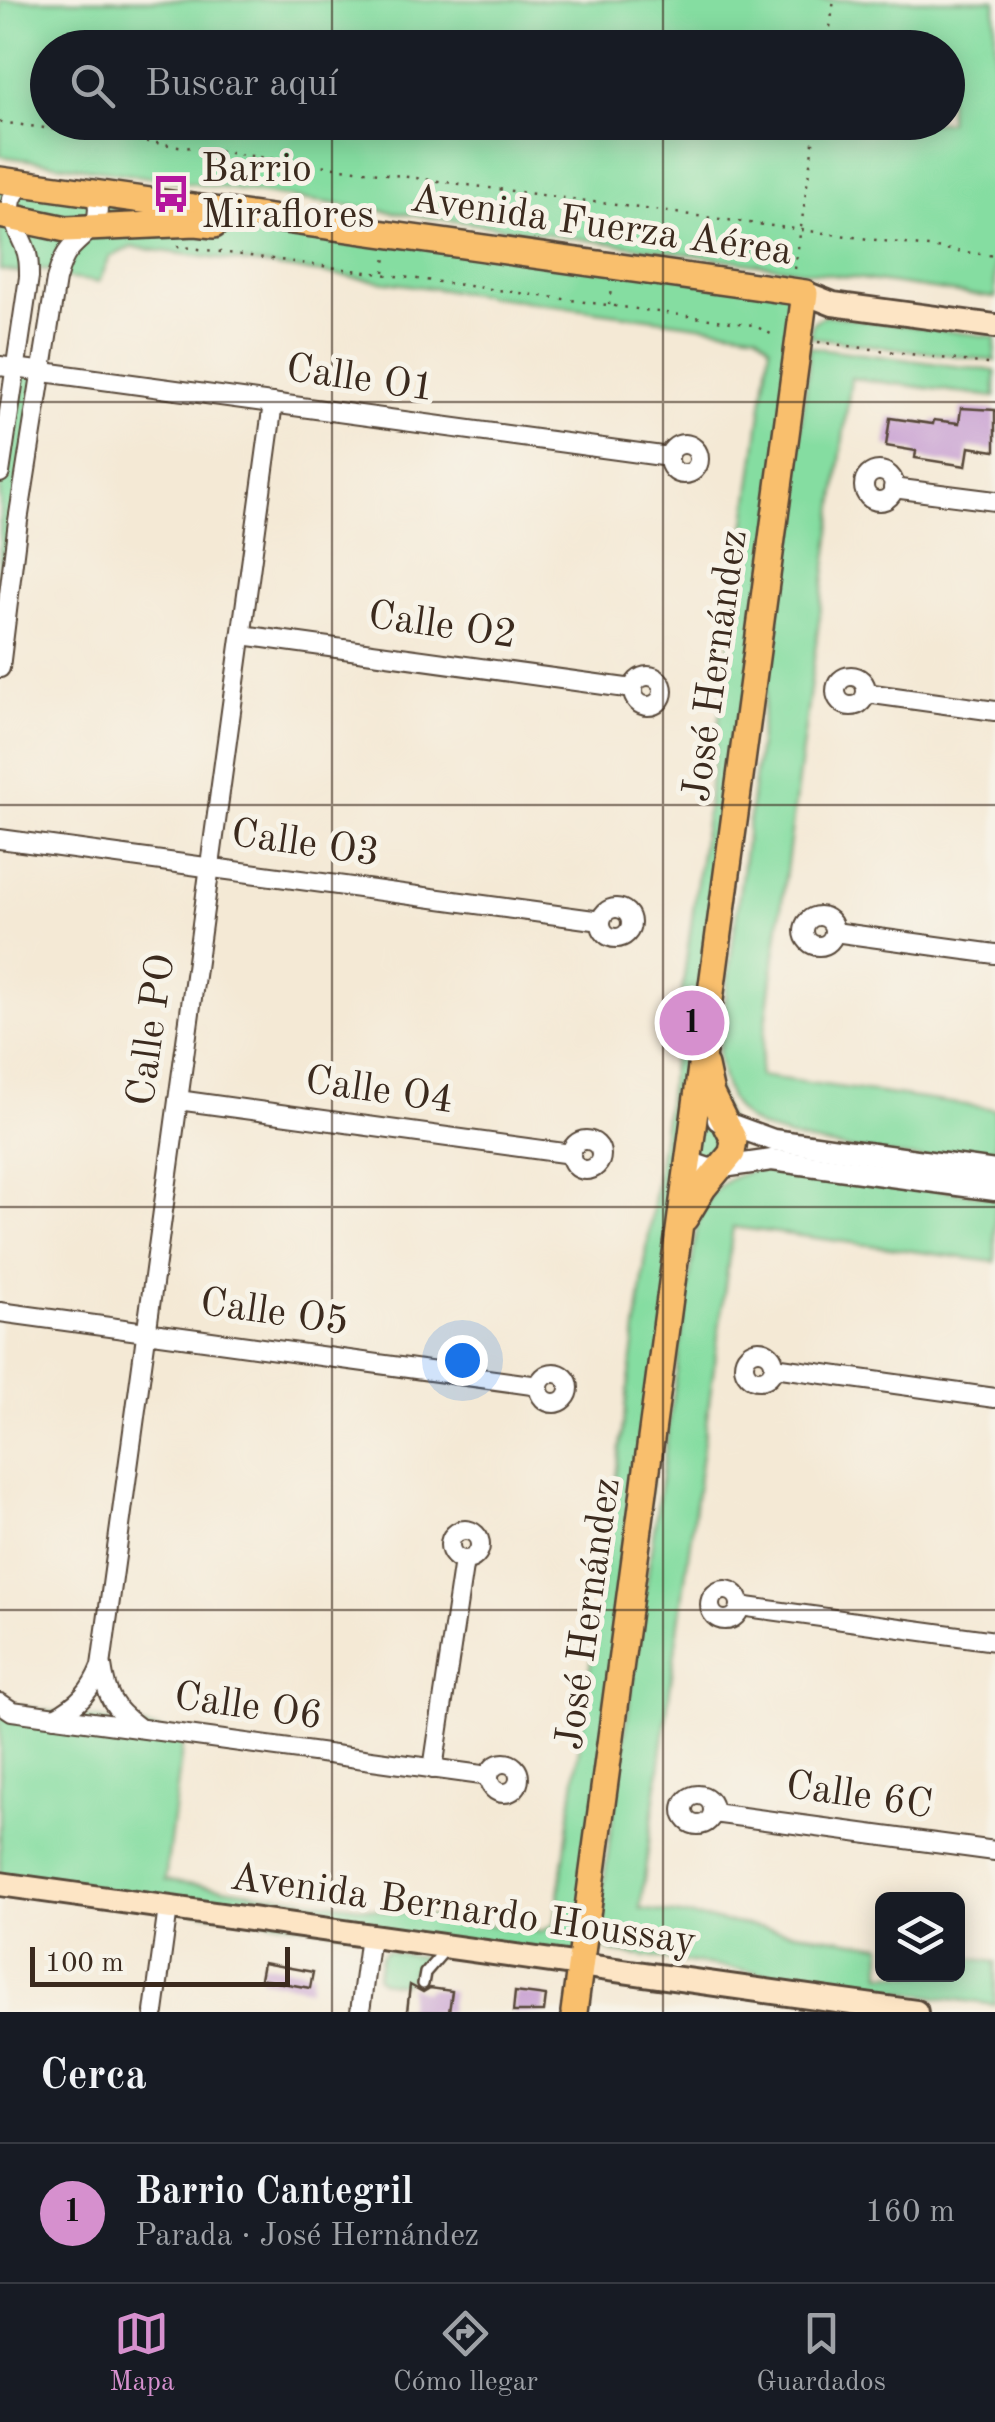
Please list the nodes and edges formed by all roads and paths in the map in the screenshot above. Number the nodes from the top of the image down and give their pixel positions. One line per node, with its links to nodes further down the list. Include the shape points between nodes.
1 (834, 0): 2 (path)
2 (830, 30)
3 (0, 122): 4 (path)
4 (30, 126)
5 (135, 140): 10 (path)
6 (813, 140): 10 (path)
7 (13, 182): 8 (main road, Avenida Fuerza Aérea); 9 (street)
8 (89, 193): 11 (street, via 99,212); 16 (main road, Avenida Fuerza Aérea)
9 (5, 217): 11 (main road, Avenida Fuerza Aérea); 21 (street, via 29,259)
10 (801, 229): 13 (path); 16 (path)
11 (92, 230): 14 (main road, Avenida Fuerza Aérea, via 196,223); 22 (street, via 61,264)
12 (170, 245): 14 (path)
13 (995, 256)
14 (385, 262): 15 (main road, Avenida Fuerza Aérea); 15 (path)
15 (610, 294): 16 (main road, Avenida Fuerza Aérea); 18 (path)
16 (800, 298): 17 (main road, Avenida Fuerza Aérea); 38 (main road, José Hernández)
17 (995, 326)
18 (784, 337)
19 (812, 341): 20 (path)
20 (995, 365)
21 (8, 367): 22 (street, Calle O1); 25 (street)
22 (42, 372): 23 (street, Calle O1); 29 (street)
23 (273, 403): 24 (street, Calle O1); 28 (street, Calle PO)
24 (669, 457)
25 (0, 474)
26 (893, 488): 27 (street)
27 (995, 502)
28 (242, 635): 30 (street, Calle O2); 34 (street, Calle PO)
29 (0, 668)
30 (633, 689)
31 (866, 693): 32 (street)
32 (995, 710)
33 (0, 839): 34 (street, Calle O3)
34 (210, 868): 35 (street, Calle O3); 39 (street, Calle PO)
35 (601, 922)
36 (834, 932): 37 (street)
37 (995, 954)
38 (703, 1048): 40 (main road, José Hernández, via 711,1094); 41 (main road, José Hernández)
39 (178, 1100): 42 (street, Calle O4); 49 (street, Calle PO)
40 (725, 1121): 41 (street, via 700,1119); 44 (main road, José Hernández, via 734,1140); 45 (street, via 773,1140)
41 (692, 1126): 43 (main road, José Hernández)
42 (571, 1154)
43 (688, 1157): 44 (street, via 696,1165); 47 (main road, José Hernández)
44 (722, 1168): 46 (street, via 772,1160); 47 (main road, José Hernández, via 702,1188)
45 (995, 1171)
46 (995, 1190)
47 (681, 1227): 68 (main road, José Hernández)
48 (0, 1312): 49 (street, Calle O5)
49 (147, 1332): 51 (street, Calle O5); 56 (street, Calle PO)
50 (774, 1368): 52 (street)
51 (539, 1386)
52 (995, 1398)
53 (464, 1560): 60 (street)
54 (740, 1606): 55 (street)
55 (995, 1641)
56 (102, 1666): 58 (street, Calle PO, via 92,1689); 59 (street, Calle PO, via 106,1694 119,1714)
57 (0, 1704): 58 (street, Calle O6)
58 (55, 1716): 59 (street, Calle O6)
59 (141, 1728): 60 (street, Calle O6)
60 (433, 1768): 61 (street, Calle O6)
61 (488, 1776)
62 (713, 1813): 63 (street, Calle 6C)
63 (995, 1851)
64 (0, 1884): 65 (main road, Avenida Bernardo Houssay)
65 (168, 1908): 66 (main road, Avenida Bernardo Houssay); 71 (street)
66 (370, 1935): 67 (main road, Avenida Bernardo Houssay); 72 (street)
67 (448, 1947): 68 (main road, Avenida Bernardo Houssay); 69 (lane, via 425,1973)
68 (581, 1964): 70 (main road, Avenida Bernardo Houssay); 73 (main road, José Hernández)
69 (424, 1984)
70 (795, 2004): 74 (main road, Avenida Bernardo Houssay)
71 (154, 2012)
72 (360, 2012)
73 (574, 2012)
74 (916, 2012)

